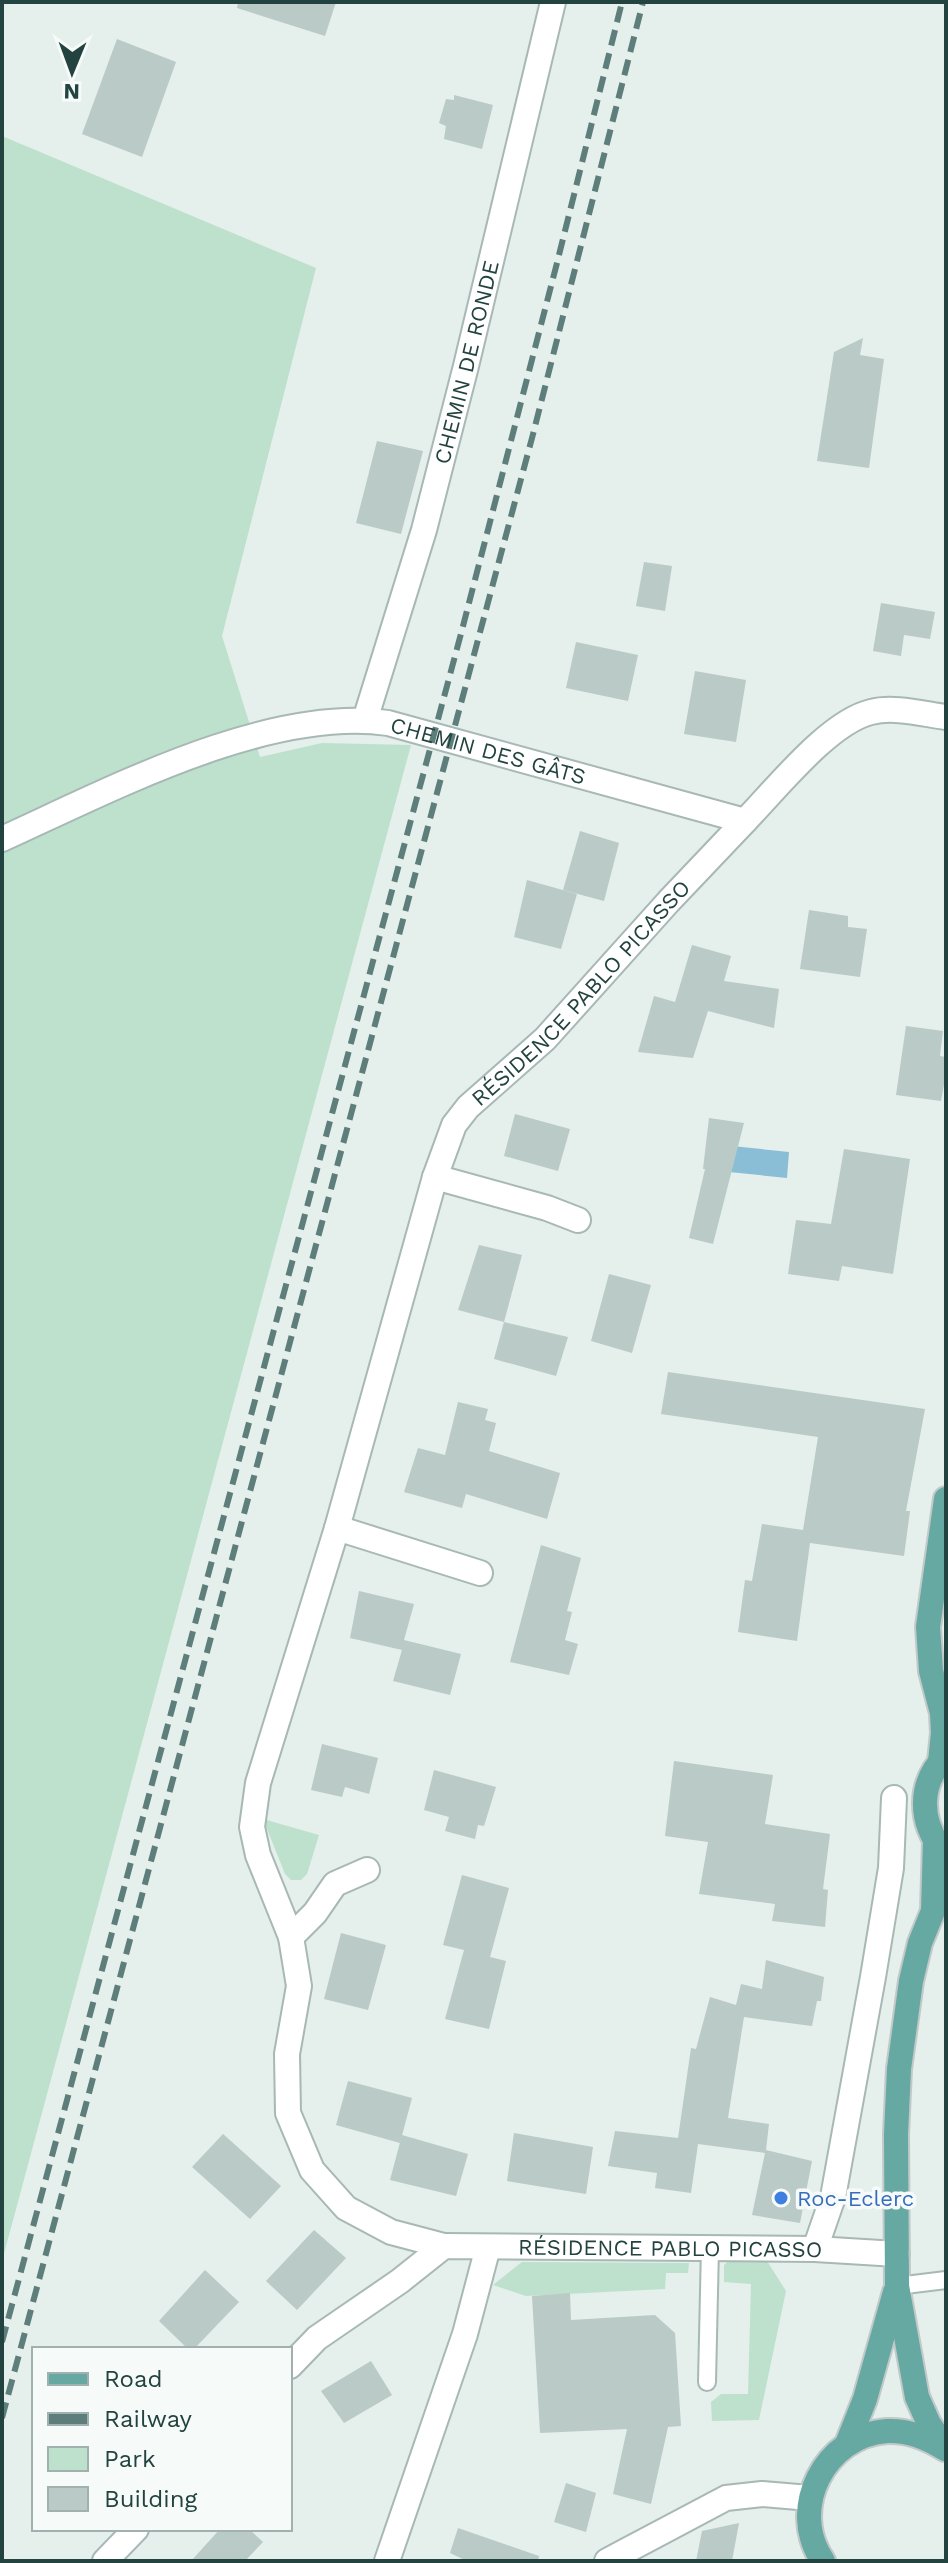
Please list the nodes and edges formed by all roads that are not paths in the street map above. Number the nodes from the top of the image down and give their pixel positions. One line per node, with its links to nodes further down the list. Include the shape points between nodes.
1 (553, 2): 3 (street, CHEMIN DE RONDE, via 424,530)
2 (946, 717): 4 (street, via 875,711 854,717 833,730)
3 (365, 720): 4 (street, CHEMIN DES GÂTS); 5 (street, CHEMIN DES GÂTS, via 306,724 178,761)
4 (745, 821): 6 (street, RÉSIDENCE PABLO PICASSO, via 545,1039 468,1107 454,1125)
5 (2, 839)
6 (435, 1177): 7 (street); 9 (street, RÉSIDENCE PABLO PICASSO)
7 (578, 1220)
8 (946, 1499): 11 (main road, via 928,1627 931,1671 942,1713)
9 (337, 1528): 10 (street); 16 (street, RÉSIDENCE PABLO PICASSO, via 253,1807 258,1855)
10 (480, 1573)
11 (943, 1759): 13 (main road, via 932,1774 925,1800 928,1828)
12 (894, 1798): 20 (street, via 891,1868 873,1977 833,2197)
13 (940, 1847): 15 (main road)
14 (367, 1870): 16 (street, via 335,1884)
15 (940, 1907): 21 (main road, via 920,1943 903,2032 896,2134)
16 (291, 1937): 17 (street, RÉSIDENCE PABLO PICASSO, via 299,1986 287,2054 288,2113 312,2170 346,2208 391,2232)
17 (444, 2246): 18 (street, RÉSIDENCE PABLO PICASSO); 24 (street, via 317,2338)
18 (488, 2247): 19 (street, RÉSIDENCE PABLO PICASSO); 32 (street, via 465,2334)
19 (710, 2247): 20 (street, RÉSIDENCE PABLO PICASSO); 25 (lane)
20 (815, 2249): 21 (street, RÉSIDENCE PABLO PICASSO)
21 (897, 2254): 23 (main road)
22 (946, 2280): 23 (lane)
23 (897, 2286): 26 (main road); 27 (main road, via 917,2397)
24 (292, 2364)
25 (707, 2382)
26 (847, 2444): 27 (main road, via 887,2431 929,2439); 28 (main road, via 817,2477)
27 (946, 2450)
28 (810, 2498): 30 (main road, via 810,2527); 33 (street, via 726,2498)
29 (134, 2531): 31 (street)
30 (820, 2559)
31 (105, 2561)
32 (387, 2561)
33 (607, 2561)

